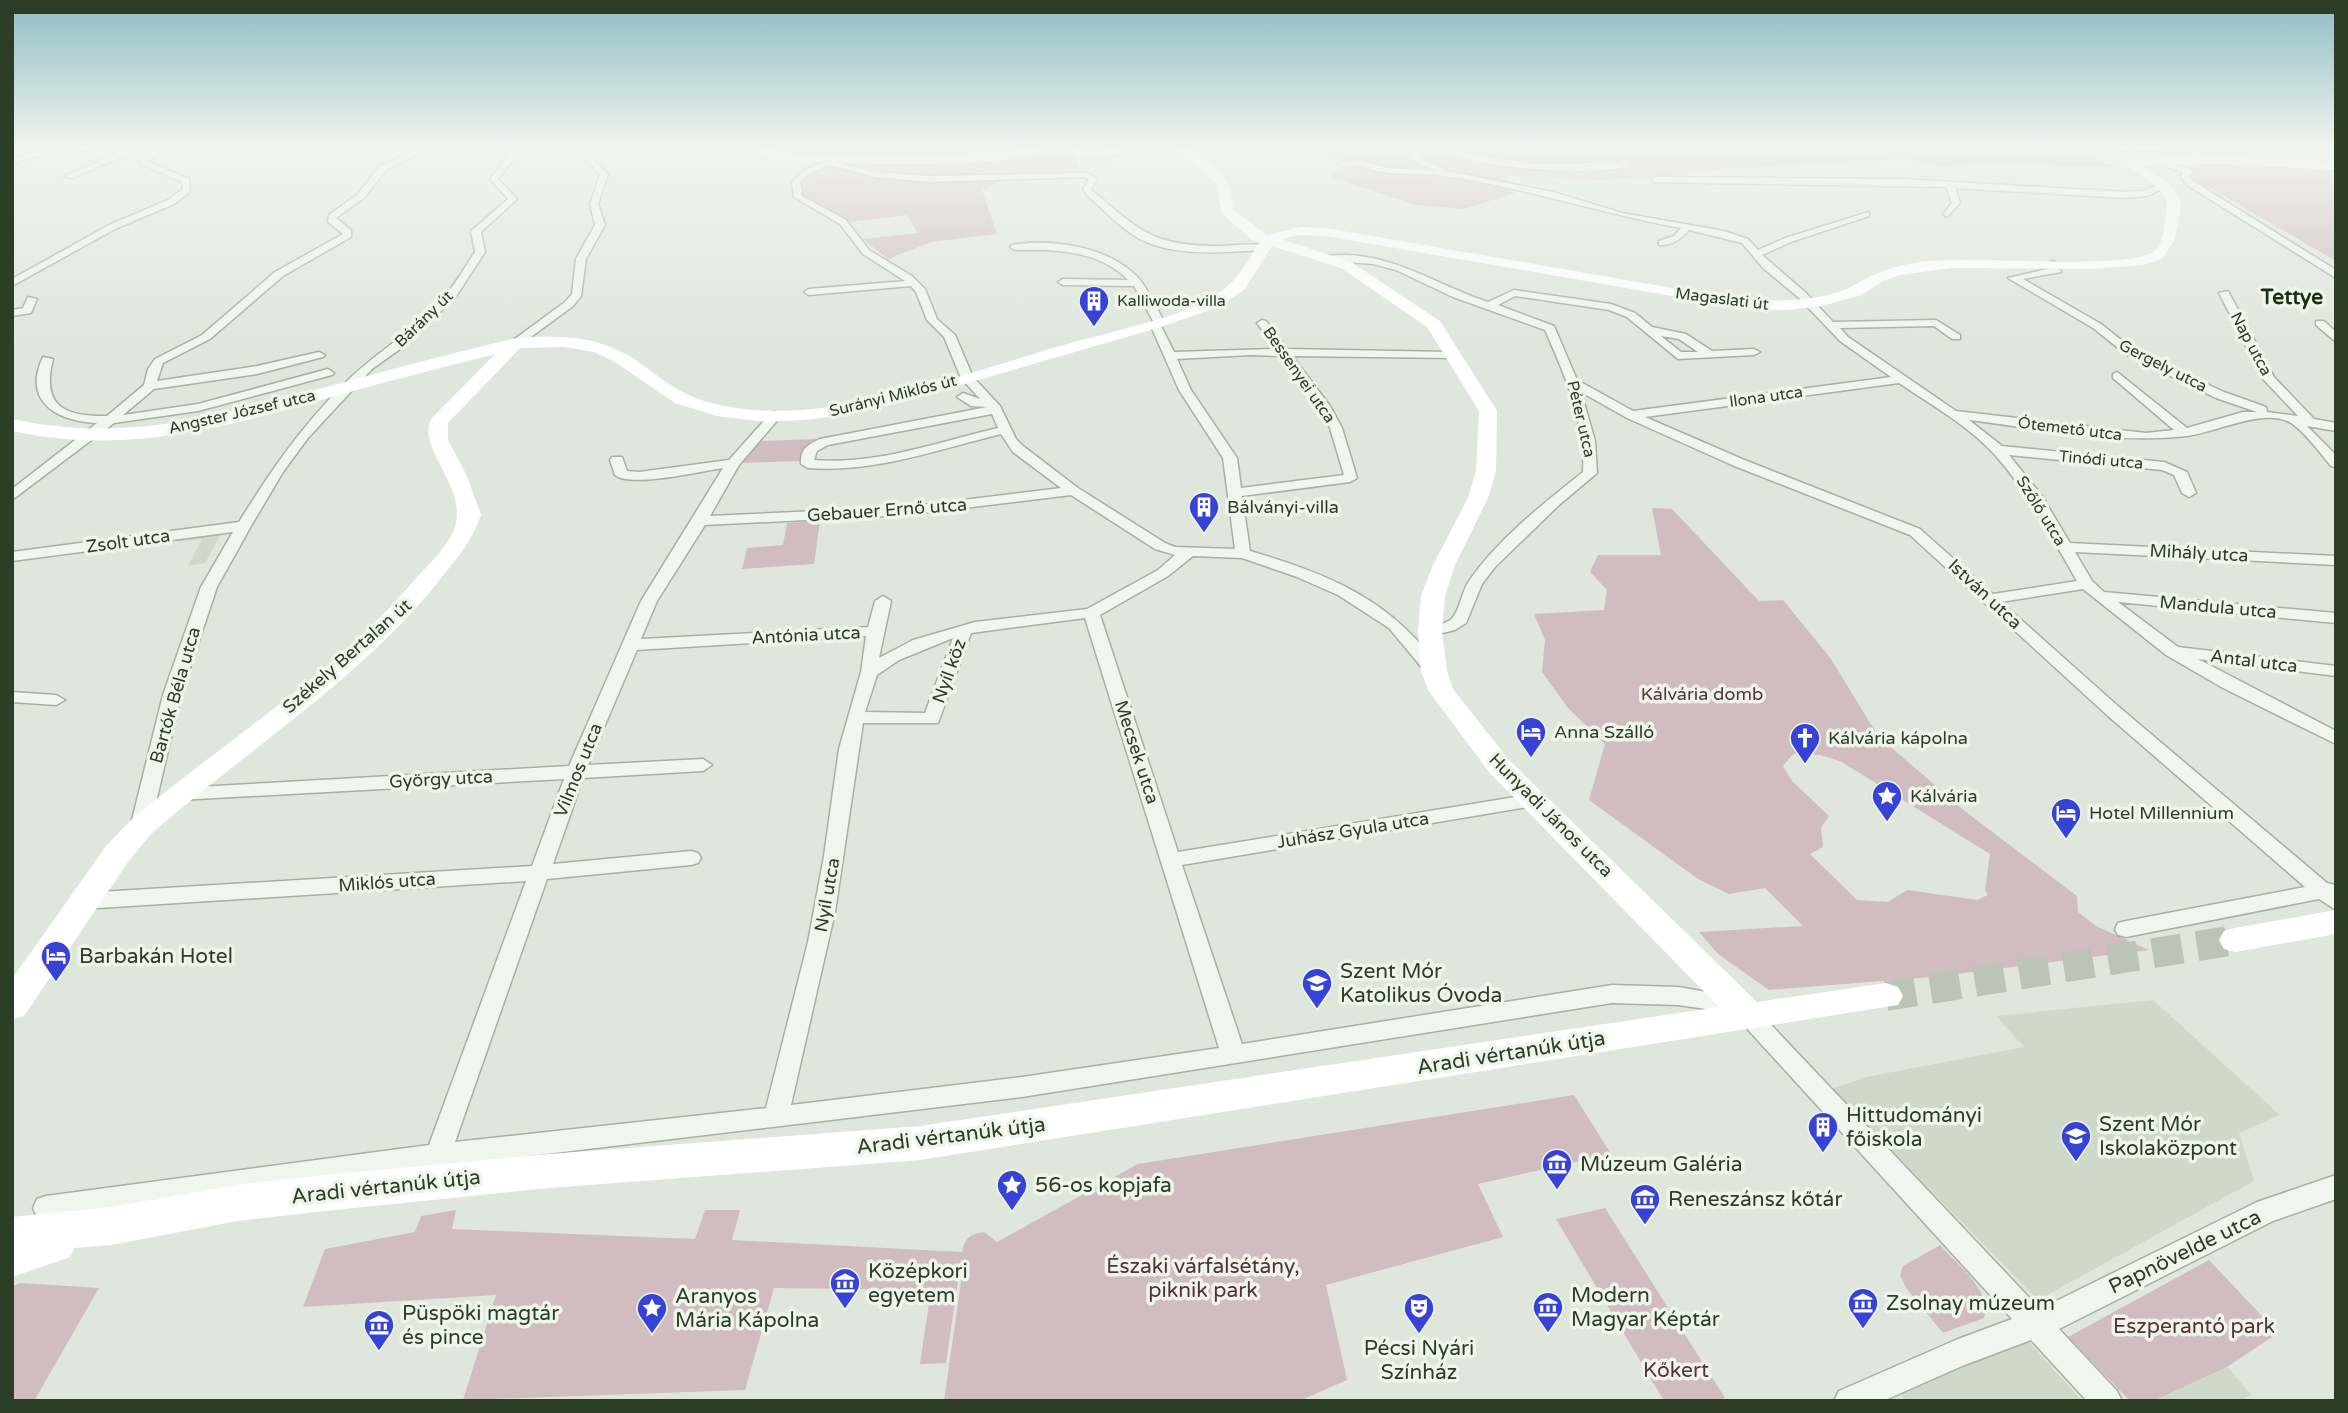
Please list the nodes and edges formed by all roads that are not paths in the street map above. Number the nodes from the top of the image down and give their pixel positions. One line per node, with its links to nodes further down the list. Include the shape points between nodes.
1 (146, 212): 21 (street)
2 (339, 212): 54 (street, via 331,220 348,235 279,274 206,337 159,361)
3 (498, 212): 55 (street, Bárány út, via 476,231 480,252 452,296)
4 (596, 212): 41 (street, Székely Bertalan út, via 600,225 581,259 577,294)
5 (825, 212): 26 (street, via 843,222 866,252)
6 (1113, 212): 14 (street, via 1152,240 1181,246)
7 (1228, 212): 14 (street, Hunyadi János utca)
8 (1611, 212): 12 (street, Szőlő utca)
9 (2172, 212): 19 (street, Magaslati út, via 2158,255 2130,262)
10 (2236, 212): 23 (street)
11 (1866, 214): 16 (street)
12 (1687, 227): 13 (street, via 1677,238); 16 (street, Szőlő utca, via 1739,238)
13 (1662, 243)
14 (1265, 244): 17 (street, Hunyadi János utca); 31 (street, Magaslati út, via 1287,234 1326,232 1719,302); 34 (street, Surányi Miklós út, via 1239,287 1212,304)
15 (1015, 247): 22 (street, via 1084,251)
16 (1757, 254): 31 (street, Szőlő utca)
17 (1331, 258): 32 (street, Péter utca, via 1387,264 1457,295); 46 (street, Hunyadi János utca, via 1422,314 1434,324)
18 (1138, 264): 22 (street)
19 (2053, 264): 31 (street, Magaslati út, via 1935,265 1894,273 1857,292); 62 (street, Gergely utca, via 2057,270 2013,278 2096,326 2131,353 2232,400)
20 (12, 272): 21 (street)
21 (32, 272): 25 (street)
22 (1128, 272): 27 (street)
23 (2336, 275)
24 (1063, 282): 27 (street)
25 (12, 283)
26 (913, 283): 28 (street); 51 (street, via 932,320 949,335)
27 (1137, 283): 34 (street)
28 (809, 292)
29 (2224, 293): 63 (street, Nap utca, via 2269,379)
30 (32, 299): 33 (street, via 27,311)
31 (1808, 303): 37 (street, Szőlő utca)
32 (1490, 304): 38 (street, via 1514,293 1579,302 1626,312); 53 (street, Péter utca, via 1550,328)
33 (12, 313)
34 (1158, 323): 47 (street); 51 (street, Surányi Miklós út)
35 (1262, 323): 43 (street, Bessenyei utca)
36 (2320, 323): 40 (street)
37 (1829, 325): 39 (street, via 1937,323); 52 (street, Szőlő utca)
38 (1648, 330): 44 (street, via 1682,337); 44 (street, via 1678,356)
39 (1956, 337)
40 (2336, 339)
41 (516, 343): 55 (street, Surányi Miklós út); 60 (street, Surányi Miklós út, via 592,347 612,354 657,386 693,404 736,414); 107 (street, Székely Bertalan út, via 448,412 437,430 470,515 461,539 400,613)
42 (1754, 352): 44 (street)
43 (1286, 353): 46 (street); 47 (street); 76 (street, Bessenyei utca, via 1336,428 1350,478)
44 (1709, 354)
45 (319, 355): 54 (street, via 257,370)
46 (1451, 355): 93 (street, Hunyadi János utca, via 1488,411 1486,471 1433,596)
47 (1169, 356): 76 (street, via 1185,390 1230,458)
48 (47, 359): 61 (street, Angster József utca, via 42,381 45,396 59,411)
49 (328, 373): 61 (street, Angster József utca, via 187,408)
50 (2117, 376): 67 (street)
51 (967, 378): 57 (street); 60 (street, Surányi Miklós út, via 855,408)
52 (1902, 379): 58 (street, Ilona utca); 59 (street, Szőlő utca)
53 (1574, 383): 58 (street, István utca); 93 (street, Péter utca, via 1590,473 1490,564 1475,584 1460,620)
54 (150, 386): 61 (street)
55 (347, 387): 68 (street, Angster József utca, via 206,423); 80 (street, Bartók Béla utca, via 296,444)
56 (963, 397): 57 (street)
57 (992, 405): 66 (street); 72 (street, via 826,436 807,454 808,464 823,466)
58 (1631, 415): 88 (street, István utca, via 1788,484 1915,532)
59 (1955, 415): 67 (street, Ótemető utca, via 2146,437); 69 (street, Szőlő utca)
60 (775, 416): 73 (street, Vilmos utca)
61 (111, 419): 68 (street)
62 (2296, 420): 63 (street, Ótemető utca); 67 (street, Ótemető utca, via 2243,416); 74 (street)
63 (2310, 422): 65 (street, Ótemető utca)
64 (12, 425): 68 (street, Angster József utca)
65 (2336, 427)
66 (1004, 430): 72 (street, via 970,433); 75 (street, via 1018,449)
67 (2185, 433)
68 (90, 436): 78 (street)
69 (1998, 450): 77 (street, Tinódi utca, via 2164,466 2180,472); 81 (street, Szőlő utca, via 2035,496)
70 (869, 451): 72 (street)
71 (617, 460): 73 (street, via 622,475 639,476)
72 (881, 460)
73 (733, 463): 79 (street, Vilmos utca)
74 (2336, 463)
75 (1073, 492): 79 (street, Gebauer Ernő utca, via 906,511); 82 (street, via 1160,546)
76 (1235, 493): 83 (street)
77 (2189, 493)
78 (12, 496)
79 (700, 521): 95 (street, Vilmos utca, via 649,601)
80 (244, 526): 84 (street, Zsolt utca); 109 (street, Bartók Béla utca, via 209,587 172,695)
81 (2063, 547): 85 (street, Mihály utca); 86 (street, Szőlő utca)
82 (1190, 551): 83 (street); 90 (street, via 1163,573)
83 (1243, 554): 98 (street, via 1282,565 1357,601 1395,625)
84 (12, 557)
85 (2336, 561)
86 (2086, 584): 87 (street, Szőlő utca); 88 (street)
87 (2100, 596): 91 (street, Mandula utca); 96 (street, Szőlő utca)
88 (1989, 599): 113 (street, István utca, via 2113,711)
89 (883, 601): 94 (street)
90 (1091, 613): 92 (street); 111 (street, Mecsek utca)
91 (2336, 618)
92 (964, 630): 97 (street); 103 (street, Nyíl köz, via 932,719)
93 (1430, 631): 98 (street, Hunyadi János utca)
94 (874, 638): 95 (street, Antónia utca); 97 (street); 100 (street, Antónia utca)
95 (630, 645): 106 (street, Vilmos utca)
96 (2172, 651): 99 (street, Antal utca); 104 (street, Szőlő utca)
97 (893, 657): 100 (street)
98 (1434, 671): 108 (street, Hunyadi János utca, via 1454,709 1499,766)
99 (2336, 671)
100 (869, 672): 103 (street, Nyíl utca)
101 (12, 697): 102 (street)
102 (56, 700)
103 (855, 717): 122 (street, Nyíl utca, via 811,985)
104 (2336, 738)
105 (703, 765): 106 (street, György utca)
106 (576, 772): 107 (street, György utca); 112 (street, Vilmos utca)
107 (179, 794): 109 (street, Székely Bertalan út)
108 (1534, 800): 111 (street, Juhász Gyula utca); 120 (street, Hunyadi János utca)
109 (140, 828): 114 (street, Bartók Béla utca)
110 (691, 858): 112 (street, Miklós utca)
111 (1171, 860): 121 (street, Mecsek utca)
112 (538, 873): 114 (street, Miklós utca); 123 (street, Vilmos utca)
113 (2331, 894): 116 (street)
114 (83, 901): 119 (street, Bartók Béla utca)
115 (2336, 922): 117 (street)
116 (2126, 929)
117 (2235, 940)
118 (1886, 996): 120 (street)
119 (12, 1006)
120 (1743, 1010): 121 (street, Aradi vértanúk útja, via 1678,996 1612,994); 127 (street, Aradi vértanúk útja, via 920,1143 550,1171 237,1202); 130 (street, Hunyadi János utca)
121 (1233, 1054): 122 (street, Aradi vértanúk útja, via 978,1093)
122 (776, 1117): 123 (street, Aradi vértanúk útja)
123 (438, 1154): 124 (street, Aradi vértanúk útja)
124 (197, 1184): 126 (street, Aradi vértanúk útja); 127 (street, Aradi vértanúk útja)
125 (2336, 1187): 130 (street, Papnövelde utca, via 2266,1211)
126 (46, 1208)
127 (130, 1222): 128 (street, Aradi vértanúk útja); 129 (street, Aradi vértanúk útja)
128 (12, 1236)
129 (12, 1258)
130 (2038, 1325): 131 (street, Papnövelde utca, via 1958,1353); 133 (street, Hunyadi János utca)
131 (1886, 1393): 132 (street, Papnövelde utca)
132 (1849, 1401)
133 (2107, 1401)

